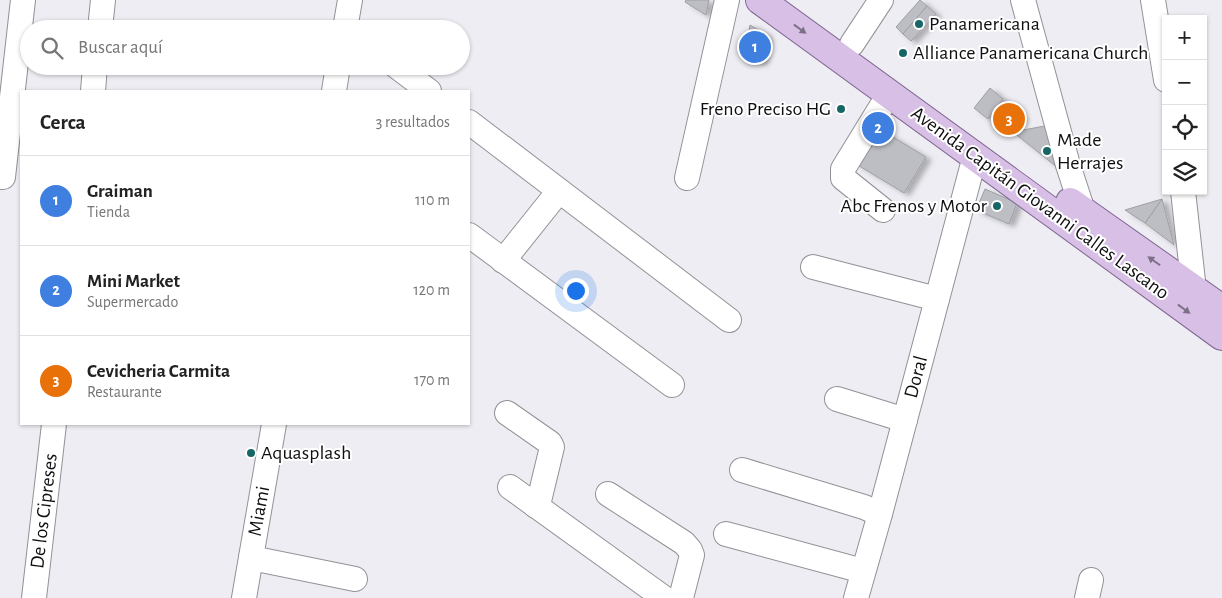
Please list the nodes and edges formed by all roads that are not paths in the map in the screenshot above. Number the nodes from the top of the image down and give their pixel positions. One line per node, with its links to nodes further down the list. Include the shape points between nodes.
1 (23, 0): 10 (street)
2 (103, 0): 11 (street)
3 (350, 0): 12 (street)
4 (727, 0): 26 (street)
5 (760, 0): 22 (main road, Avenida Capitán Giovanni Calles Lascano, one-way to 22)
6 (792, 0): 14 (main road, Avenida Capitán Giovanni Calles Lascano)
7 (881, 0): 14 (street)
8 (1023, 0): 30 (street)
9 (1153, 0): 15 (street)
10 (21, 20)
11 (101, 20)
12 (347, 20)
13 (20, 27): 25 (street)
14 (852, 44): 30 (main road, Avenida Capitán Giovanni Calles Lascano)
15 (1163, 60)
16 (95, 75): 19 (street)
17 (337, 75): 20 (street)
18 (408, 75): 21 (street)
19 (92, 90)
20 (334, 90)
21 (428, 90)
22 (889, 94): 24 (main road, Avenida Capitán Giovanni Calles Lascano); 29 (street, via 842,169 843,178)
23 (470, 123): 27 (street)
24 (975, 156): 35 (street, Doral); 38 (main road, Avenida Capitán Giovanni Calles Lascano, one-way to 38)
25 (3, 177)
26 (687, 178)
27 (565, 195): 32 (street); 37 (street)
28 (1184, 195): 34 (street)
29 (883, 210)
30 (1083, 211): 34 (main road, Avenida Capitán Giovanni Calles Lascano, one-way to 30)
31 (470, 236): 32 (street)
32 (509, 265): 39 (street)
33 (813, 267): 35 (street)
34 (1194, 290): 36 (main road, Avenida Capitán Giovanni Calles Lascano)
35 (937, 299): 42 (street, Doral)
36 (1222, 309)
37 (729, 320)
38 (1222, 336)
39 (672, 385)
40 (837, 399): 42 (street)
41 (507, 413): 48 (street, via 552,447)
42 (905, 420): 49 (street, Doral)
43 (54, 425): 54 (street, De los Cipreses)
44 (274, 425): 51 (street, Miami)
45 (742, 470): 49 (street)
46 (510, 487): 48 (street)
47 (608, 494): 57 (street, via 690,550 692,555)
48 (536, 506): 56 (street)
49 (880, 514): 52 (street, Doral)
50 (726, 534): 52 (street)
51 (250, 558): 53 (street); 55 (street, Miami)
52 (862, 571): 58 (street, Doral)
53 (355, 579)
54 (34, 598)
55 (244, 598)
56 (664, 598)
57 (681, 598)
58 (856, 598)

